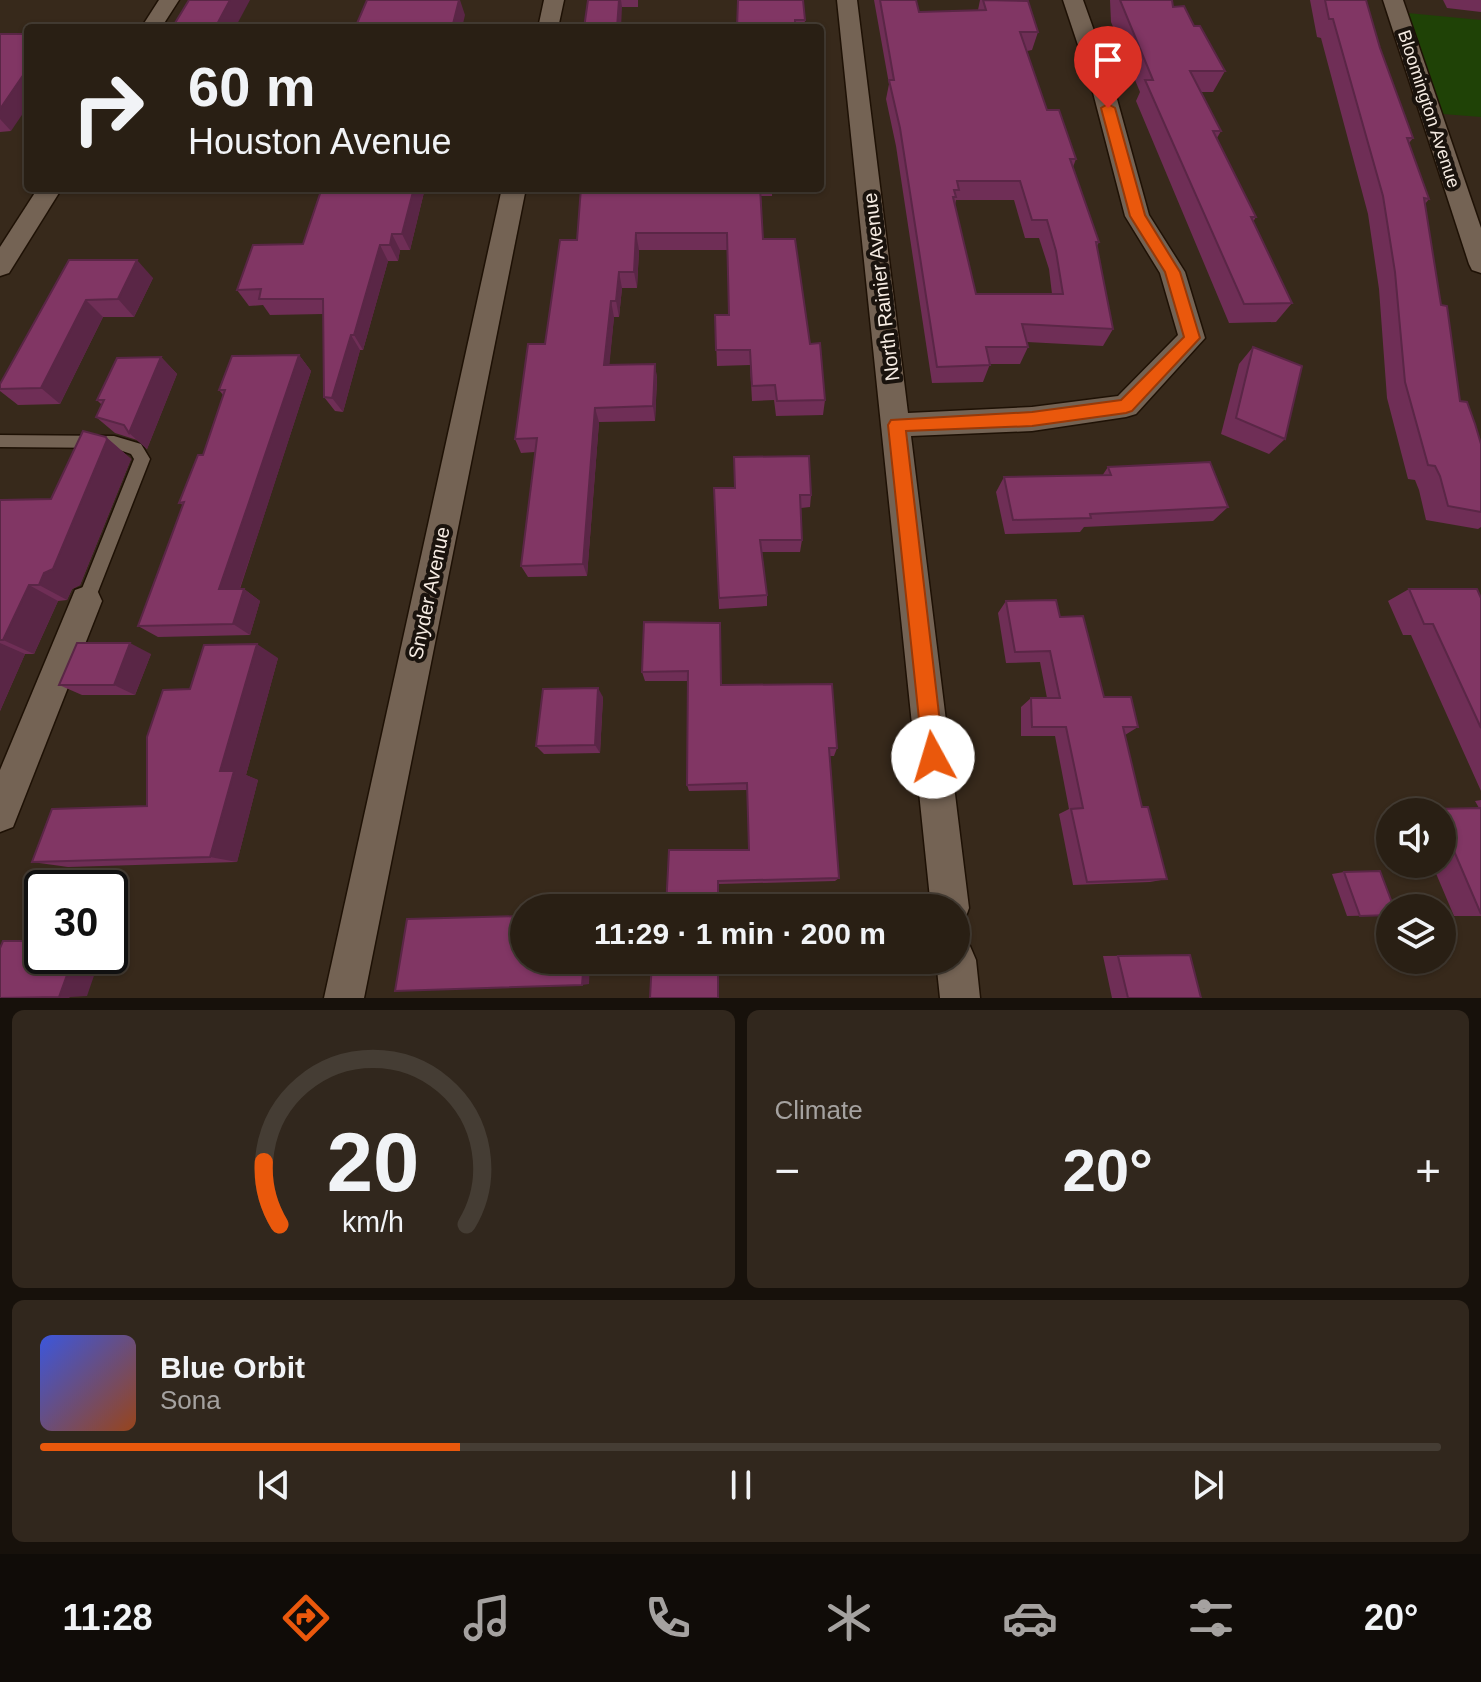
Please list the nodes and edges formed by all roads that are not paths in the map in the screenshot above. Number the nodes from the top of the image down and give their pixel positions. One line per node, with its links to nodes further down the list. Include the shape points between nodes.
1 (169, 0): 6 (street)
2 (554, 0): 7 (street)
3 (847, 0): 12 (street, North Rainier Avenue)
4 (1073, 0): 12 (street, via 1137,216 1172,272 1192,338 1126,406 1032,419)
5 (1393, 0): 10 (street, Bloomington Avenue)
6 (154, 24)
7 (549, 24)
8 (47, 192): 11 (street)
9 (513, 192): 18 (street, Snyder Avenue)
10 (1481, 264)
11 (0, 267)
12 (897, 425): 16 (street, North Rainier Avenue)
13 (0, 441): 14 (lane, via 114,442 136,449 142,459)
14 (86, 601): 15 (street)
15 (0, 814)
16 (948, 894)
17 (957, 974): 19 (street)
18 (344, 998)
19 (960, 998)

